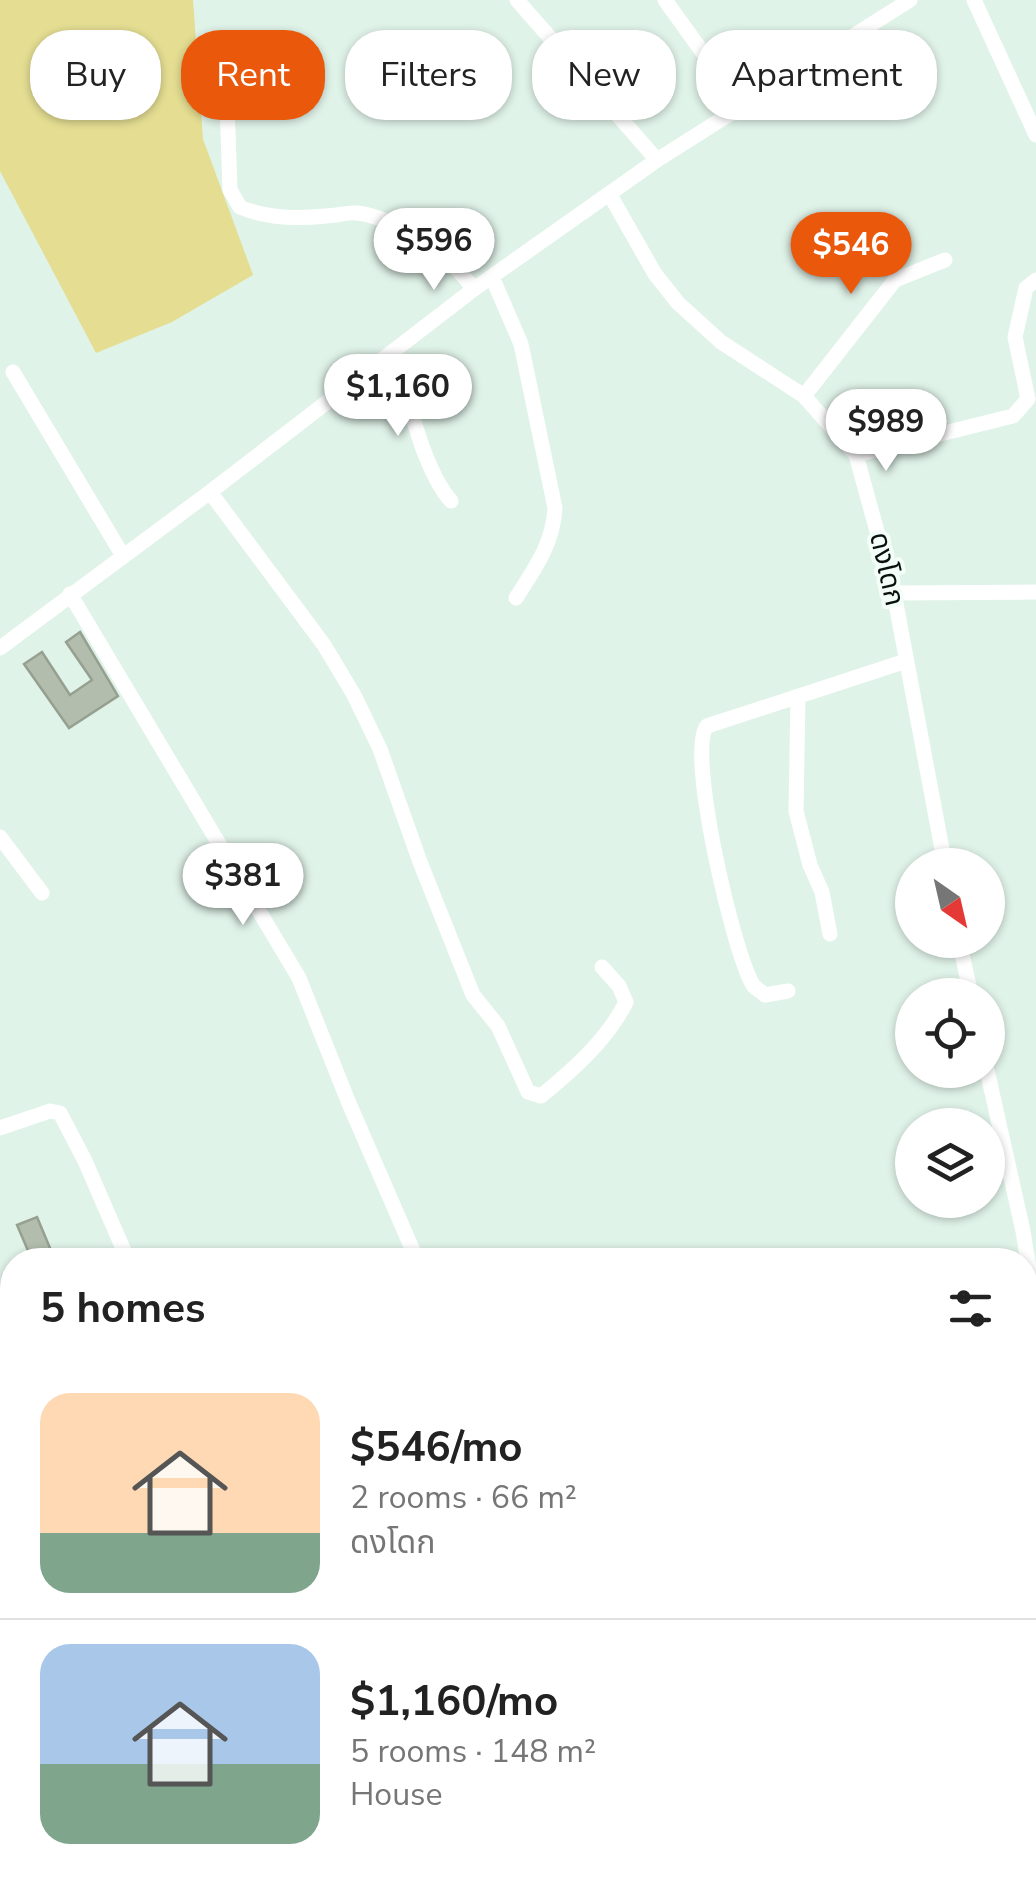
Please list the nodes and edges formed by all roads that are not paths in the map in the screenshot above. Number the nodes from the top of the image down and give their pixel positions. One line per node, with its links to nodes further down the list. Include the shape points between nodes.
1 (516, 0): 12 (street)
2 (665, 0): 8 (street)
3 (872, 0): 6 (street)
4 (910, 0): 6 (street)
5 (974, 0): 11 (street)
6 (880, 18): 7 (street)
7 (861, 30)
8 (696, 43)
9 (228, 120): 17 (street, via 230,190 240,207 274,217 357,213 378,219 444,256)
10 (721, 120): 12 (street)
11 (1036, 135)
12 (656, 160): 13 (street)
13 (610, 195): 15 (street); 20 (street, ดงโดก, via 678,303 720,342)
14 (944, 260): 20 (street, via 895,280)
15 (492, 277): 17 (street); 28 (street, via 521,344 554,508 548,548)
16 (1036, 280): 21 (street, via 1026,288 1015,336 1028,390 1024,407 1012,416)
17 (474, 289): 18 (street)
18 (394, 351): 22 (street); 23 (street, via 431,469)
19 (13, 372): 24 (street)
20 (804, 396): 21 (street, ดงโดก)
21 (856, 455): 27 (street, ดงโดก)
22 (210, 492): 24 (street); 36 (street, via 354,695 473,995 498,1026 534,1096 558,1082 615,1025 626,1002)
23 (450, 501)
24 (123, 556): 26 (street)
25 (1036, 592): 27 (street)
26 (70, 594): 29 (street); 41 (street, via 299,978)
27 (894, 594): 30 (street, ดงโดก)
28 (516, 598)
29 (3, 639)
30 (906, 660): 31 (street); 33 (street, ดงโดก)
31 (798, 696): 35 (street, via 796,811); 37 (street, via 707,726 700,743 718,872 754,987 765,996)
32 (0, 836): 34 (street)
33 (942, 848)
34 (42, 894)
35 (830, 934)
36 (602, 968)
37 (788, 991)
38 (991, 1088): 42 (street)
39 (0, 1128): 40 (street, via 50,1111 60,1114)
40 (123, 1248)
41 (412, 1248)
42 (1025, 1248)

